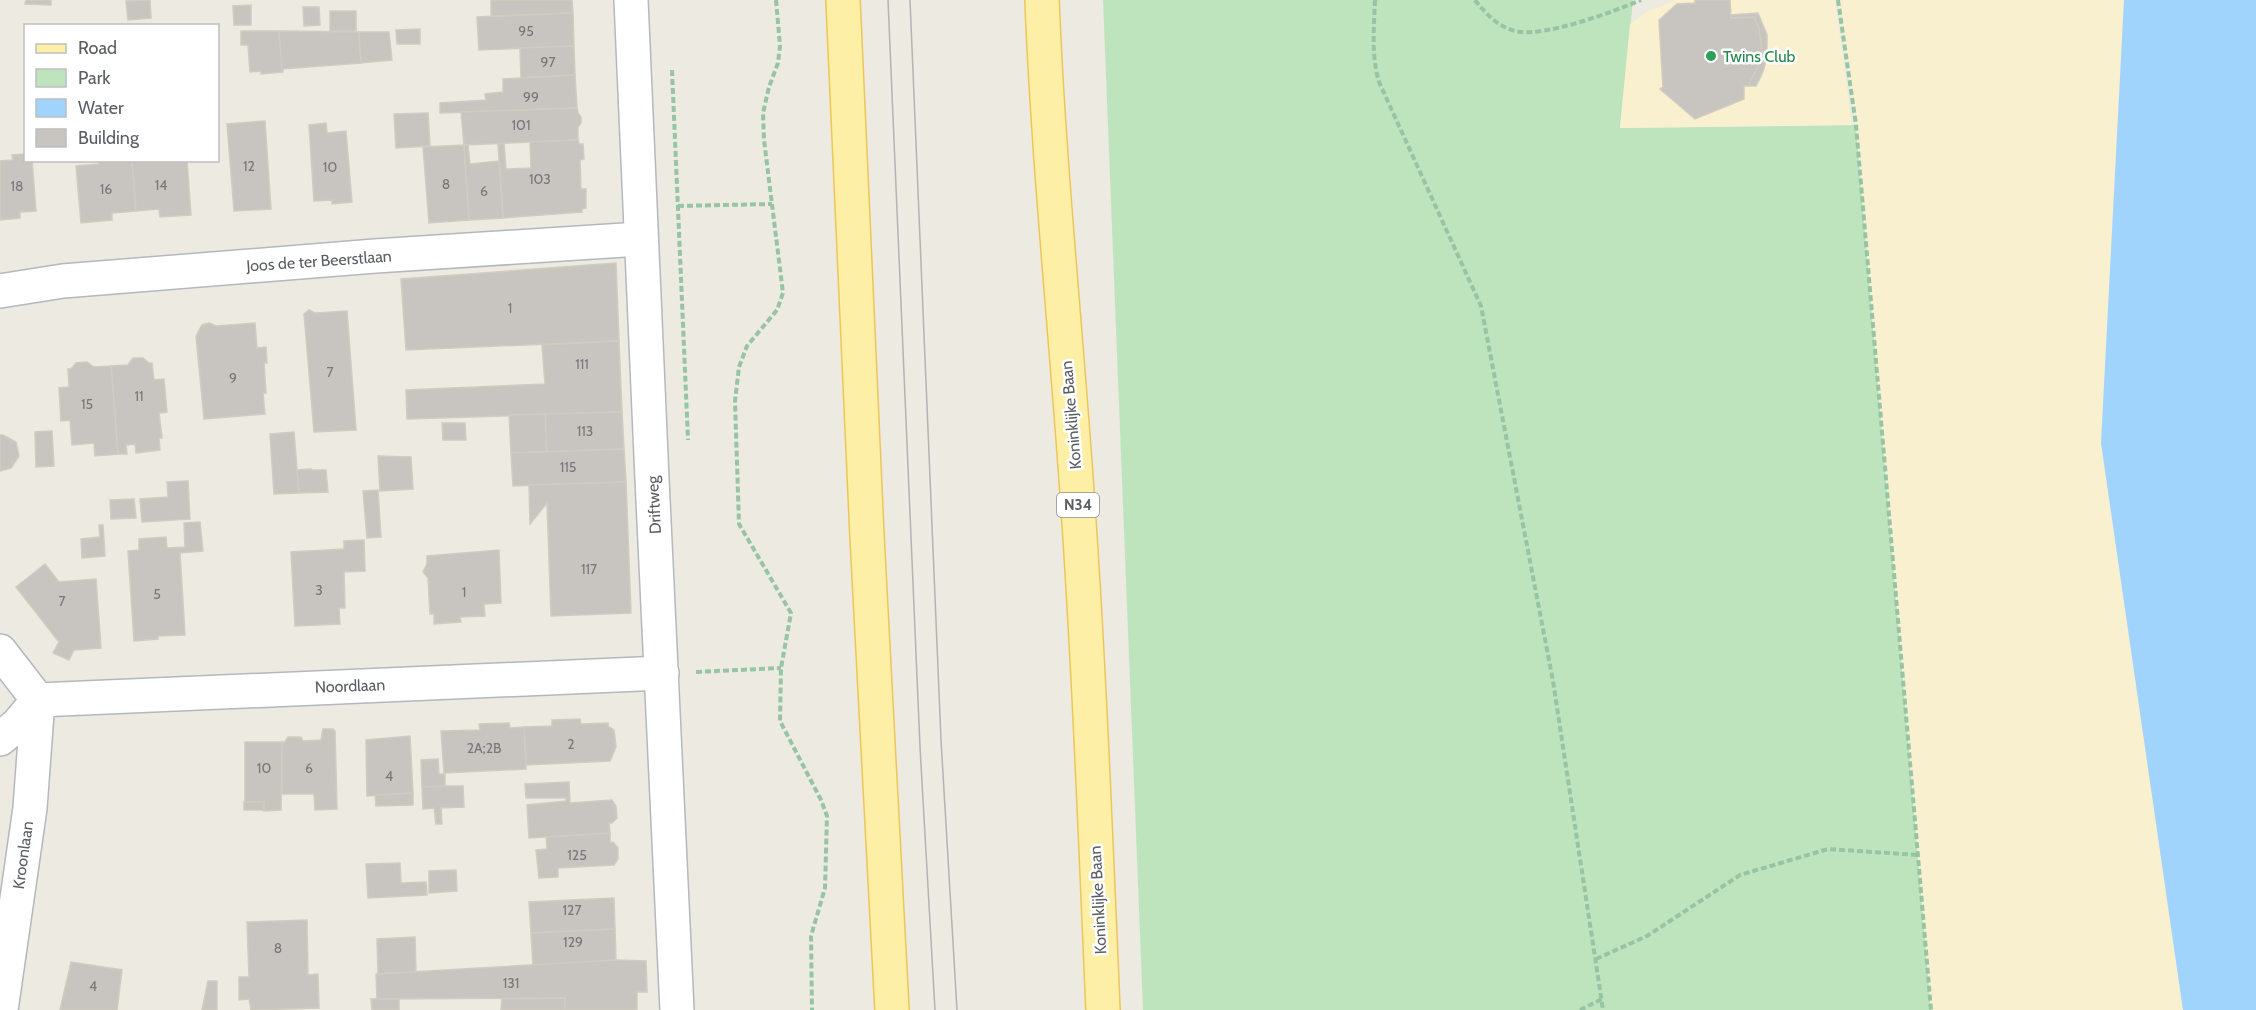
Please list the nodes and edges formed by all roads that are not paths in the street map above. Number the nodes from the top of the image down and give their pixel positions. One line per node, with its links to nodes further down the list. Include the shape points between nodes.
1 (631, 0): 4 (street, Driftweg)
2 (843, 0): 12 (main road)
3 (1042, 0): 13 (main road, Koninklijke Baan / N34, via 1046,100 1075,452)
4 (640, 239): 5 (street, Joos de ter Beerstlaan, via 98,278); 7 (street, Driftweg)
5 (0, 291)
6 (0, 651): 8 (street)
7 (662, 673): 8 (street, Noordlaan); 11 (street, Driftweg)
8 (38, 700): 9 (street); 10 (street, Kroonlaan, via 30,808)
9 (0, 739)
10 (1, 1010)
11 (677, 1010)
12 (892, 1010)
13 (1103, 1010)

